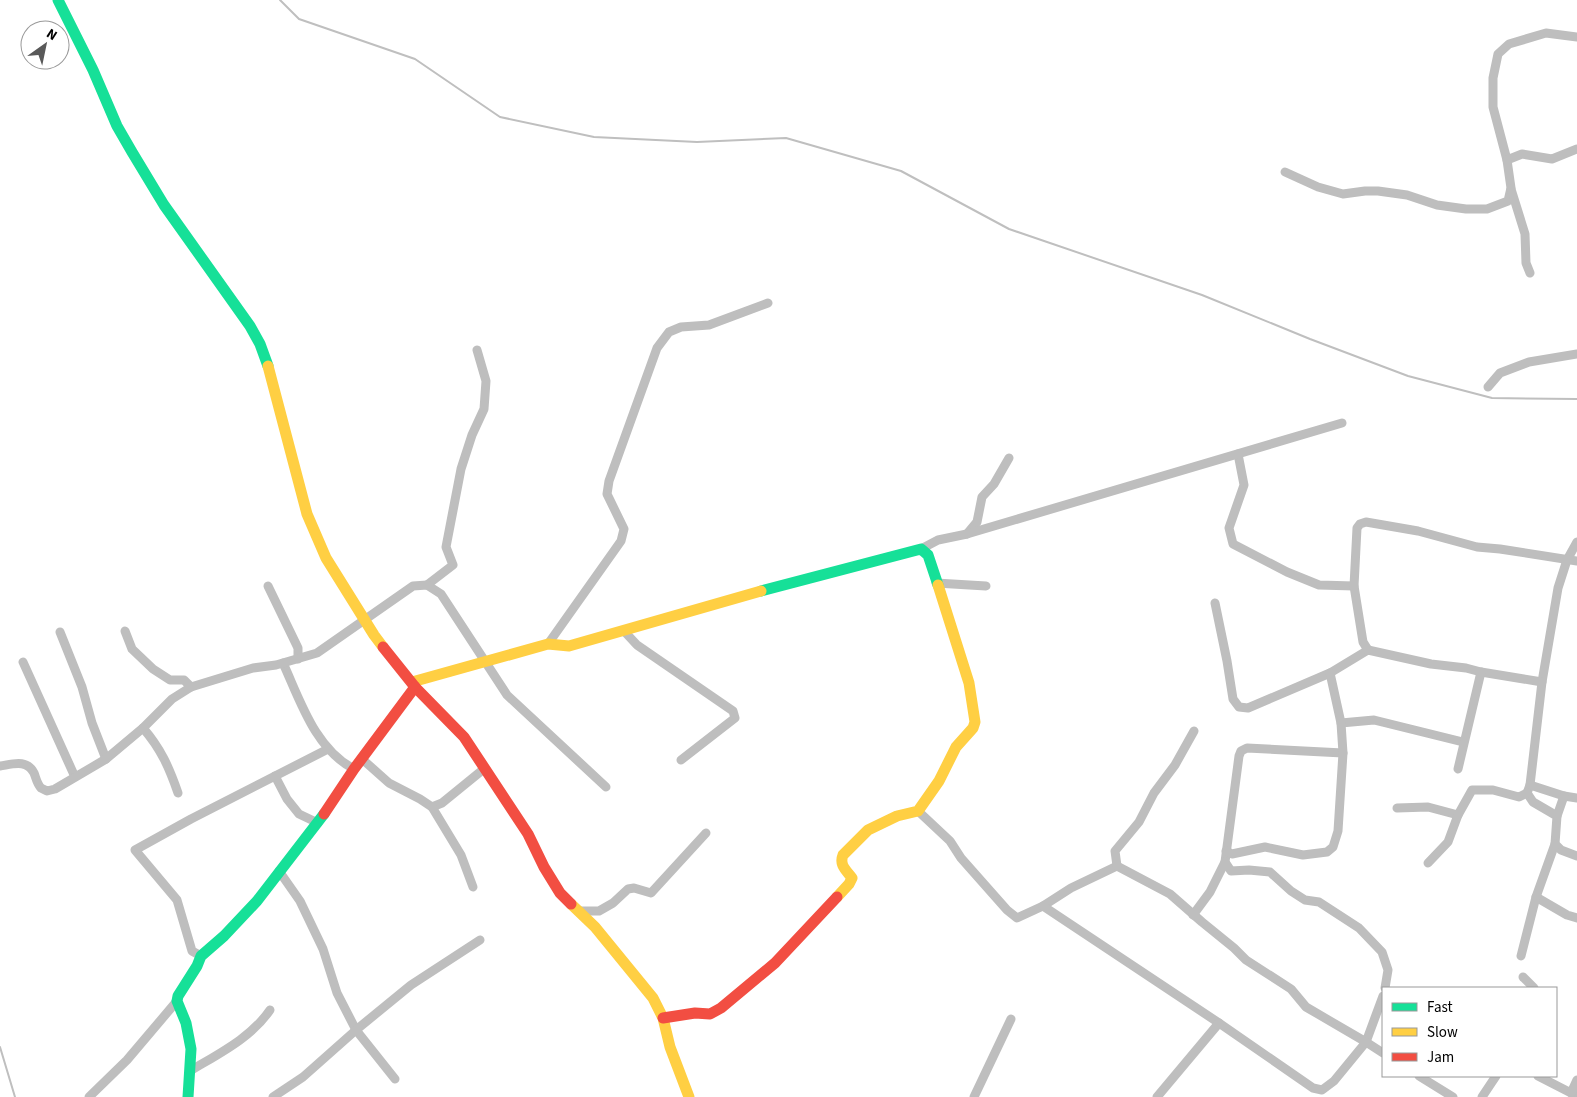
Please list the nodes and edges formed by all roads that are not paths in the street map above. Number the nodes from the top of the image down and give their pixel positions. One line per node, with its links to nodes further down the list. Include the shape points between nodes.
1 (58, 0): 26 (street, via 132,152 168,212 232,299 260,344 313,530 326,558)
2 (1577, 37): 4 (street, via 1546,33 1510,44 1498,54 1493,78 1493,107)
3 (1577, 150): 4 (street, via 1552,159 1522,154)
4 (1507, 160): 6 (street)
5 (1285, 172): 6 (street, via 1343,194 1378,191 1466,209 1487,209 1508,201)
6 (1511, 188): 7 (street, via 1525,234 1526,263)
7 (1530, 274)
8 (768, 303): 30 (street, via 709,325 681,327 669,332 657,348 609,481 607,494 624,529 621,542)
9 (477, 350): 21 (street, via 486,381 484,409 461,469 452,512 446,547 452,565)
10 (1577, 354): 11 (street, via 1529,362 1500,373)
11 (1488, 387)
12 (1342, 423): 13 (street)
13 (1238, 454): 15 (street); 24 (street, via 1244,485 1229,528 1233,544 1319,585)
14 (1009, 458): 15 (street, via 982,497 977,522)
15 (967, 534): 17 (street, via 938,540)
16 (1577, 542): 18 (street)
17 (921, 549): 20 (street, via 928,555); 28 (street)
18 (1567, 560): 19 (street); 24 (street, via 1477,548 1418,531 1366,522 1357,528); 38 (street, via 1558,588)
19 (1577, 560)
20 (936, 583): 23 (street); 63 (street, via 968,683 975,722 956,747 940,781)
21 (427, 584): 26 (street, via 413,586); 33 (street, via 441,594)
22 (268, 586): 32 (street, via 298,648)
23 (986, 586)
24 (1354, 586): 31 (street, via 1363,642)
25 (1215, 603): 37 (street, via 1233,699 1239,707 1248,708)
26 (364, 619): 32 (street, via 317,653); 39 (street)
27 (125, 631): 40 (street, via 132,649 152,669 170,680 184,680)
28 (624, 631): 30 (street, via 569,646); 49 (street, via 637,645 733,711 735,718)
29 (60, 632): 47 (street)
30 (548, 644): 33 (street)
31 (1368, 650): 36 (street); 37 (street)
32 (298, 660): 35 (street)
33 (486, 661): 39 (street); 56 (street, via 506,695)
34 (22, 662): 55 (street)
35 (283, 663): 40 (street, via 253,668); 45 (street, via 313,727)
36 (1480, 672): 38 (street); 44 (street)
37 (1330, 673): 41 (street)
38 (1542, 682): 57 (street)
39 (414, 685): 48 (street); 51 (street, via 464,737)
40 (191, 687): 42 (street)
41 (1341, 723): 44 (street, via 1374,720); 46 (street)
42 (143, 728): 47 (street); 58 (street, via 168,764)
43 (1194, 731): 73 (street, via 1139,822 1115,851)
44 (1463, 742): 53 (street)
45 (328, 749): 52 (street); 54 (street)
46 (1343, 753): 69 (street, via 1247,748 1241,751); 69 (street, via 1334,847 1328,852 1303,855 1265,847 1232,854)
47 (106, 759): 55 (street)
48 (362, 759): 52 (street); 61 (street, via 389,783)
49 (680, 760)
50 (0, 766): 55 (street, via 28,765 38,786 47,791)
51 (485, 768): 61 (street, via 442,803); 78 (street, via 528,834 560,893)
52 (354, 769): 66 (street)
53 (1458, 769)
54 (275, 776): 66 (street, via 299,814); 82 (street, via 135,850 177,900 192,951)
55 (75, 777)
56 (606, 787)
57 (1528, 789): 59 (street); 64 (street, via 1519,797 1493,790 1472,790); 65 (street, via 1533,802)
58 (178, 792)
59 (1564, 796): 60 (street); 65 (street)
60 (1577, 798)
61 (432, 807): 75 (street, via 461,855)
62 (1397, 808): 64 (street, via 1428,807)
63 (918, 811): 77 (street, via 950,841 1017,918); 90 (street, via 897,816 868,830 843,855 842,865 852,878 849,884 775,963 721,1008 710,1014)
64 (1458, 815): 72 (street, via 1448,842)
65 (1557, 816): 68 (street)
66 (318, 823): 74 (street)
67 (706, 833): 78 (street, via 650,893 628,889 599,911)
68 (1555, 844): 70 (street); 76 (street)
69 (1226, 852): 71 (street)
70 (1577, 856)
71 (1225, 862): 79 (street); 85 (street, via 1231,871 1270,872 1291,892 1305,900 1319,902 1359,928 1382,952 1388,970)
72 (1428, 863)
73 (1117, 866): 77 (street, via 1071,888); 79 (street, via 1170,894)
74 (279, 872): 82 (street, via 257,901); 93 (street, via 300,901 323,949 336,993)
75 (474, 887)
76 (1536, 897): 80 (street); 83 (street)
77 (1043, 906): 92 (street)
78 (578, 911): 90 (street, via 595,927 652,998)
79 (1194, 915): 94 (street, via 1246,960 1291,989 1306,1007)
80 (1577, 918)
81 (480, 940): 93 (street, via 411,985)
82 (201, 956): 88 (street)
83 (1521, 956)
84 (1522, 977): 86 (street)
85 (1384, 987)
86 (1533, 987)
87 (1382, 999): 94 (street)
88 (177, 1002): 96 (street, via 186,1023); 103 (street, via 127,1060)
89 (270, 1010): 96 (street, via 259,1025)
90 (663, 1018): 106 (street)
91 (1010, 1019): 107 (street)
92 (1219, 1024): 94 (street, via 1313,1088 1322,1090); 108 (street)
93 (356, 1030): 100 (street); 105 (street, via 303,1077)
94 (1366, 1042): 95 (street)
95 (1382, 1052)
96 (190, 1072): 104 (street)
97 (1421, 1077): 109 (street)
98 (1495, 1077): 110 (street)
99 (1540, 1077): 102 (street)
100 (395, 1079)
101 (1577, 1080): 102 (street)
102 (1574, 1094)
103 (89, 1097)
104 (188, 1097)
105 (273, 1097)
106 (689, 1097)
107 (974, 1097)
108 (1157, 1097)
109 (1453, 1097)
110 (1482, 1097)

